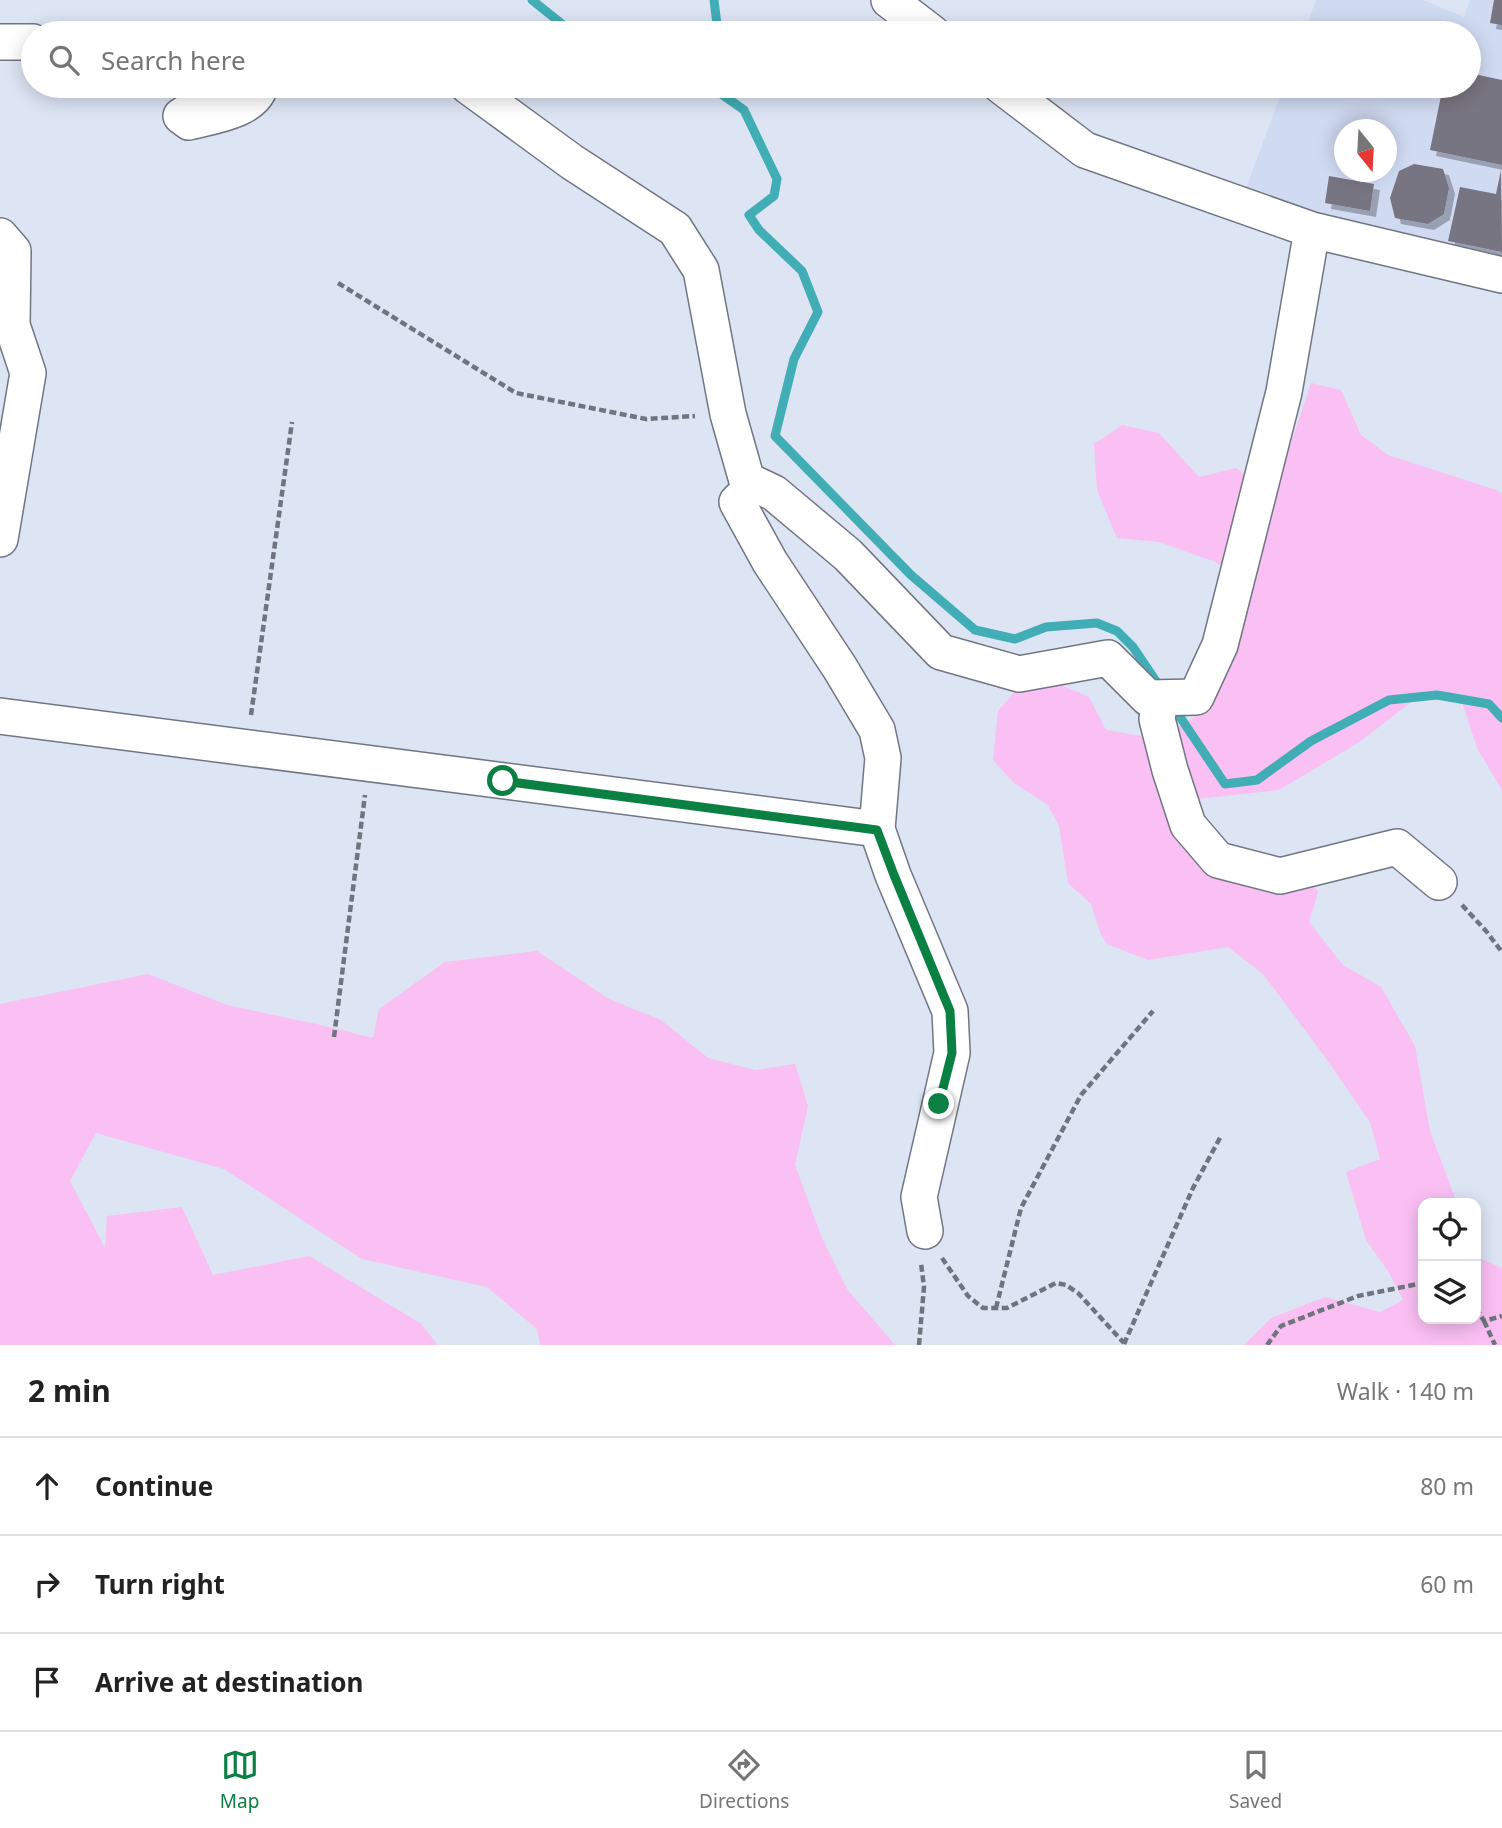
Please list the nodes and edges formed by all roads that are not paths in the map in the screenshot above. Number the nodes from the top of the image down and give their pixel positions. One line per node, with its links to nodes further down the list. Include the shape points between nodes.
1 (889, 0): 2 (street)
2 (916, 21)
3 (0, 42): 4 (street)
4 (21, 42)
5 (208, 98): 6 (street, via 181,116 189,122 244,106)
6 (252, 98)
7 (484, 98): 12 (street, via 675,229 701,270 728,414)
8 (1017, 98): 9 (street, via 1085,150)
9 (1312, 230): 11 (street); 14 (street, via 1284,392 1220,645 1196,697)
10 (0, 236): 13 (street, via 13,251 12,325 28,373)
11 (1502, 275)
12 (749, 488): 14 (street, via 755,484 774,494 848,555 941,652 1019,674 1108,658 1148,698); 16 (street, via 737,502 877,730 883,758)
13 (0, 539)
14 (1160, 698): 17 (street, via 1157,719 1188,825 1218,860 1280,876 1397,847)
15 (0, 716): 16 (street)
16 (877, 830): 18 (street, via 950,1011 952,1053 919,1197)
17 (1439, 882)
18 (925, 1231)

